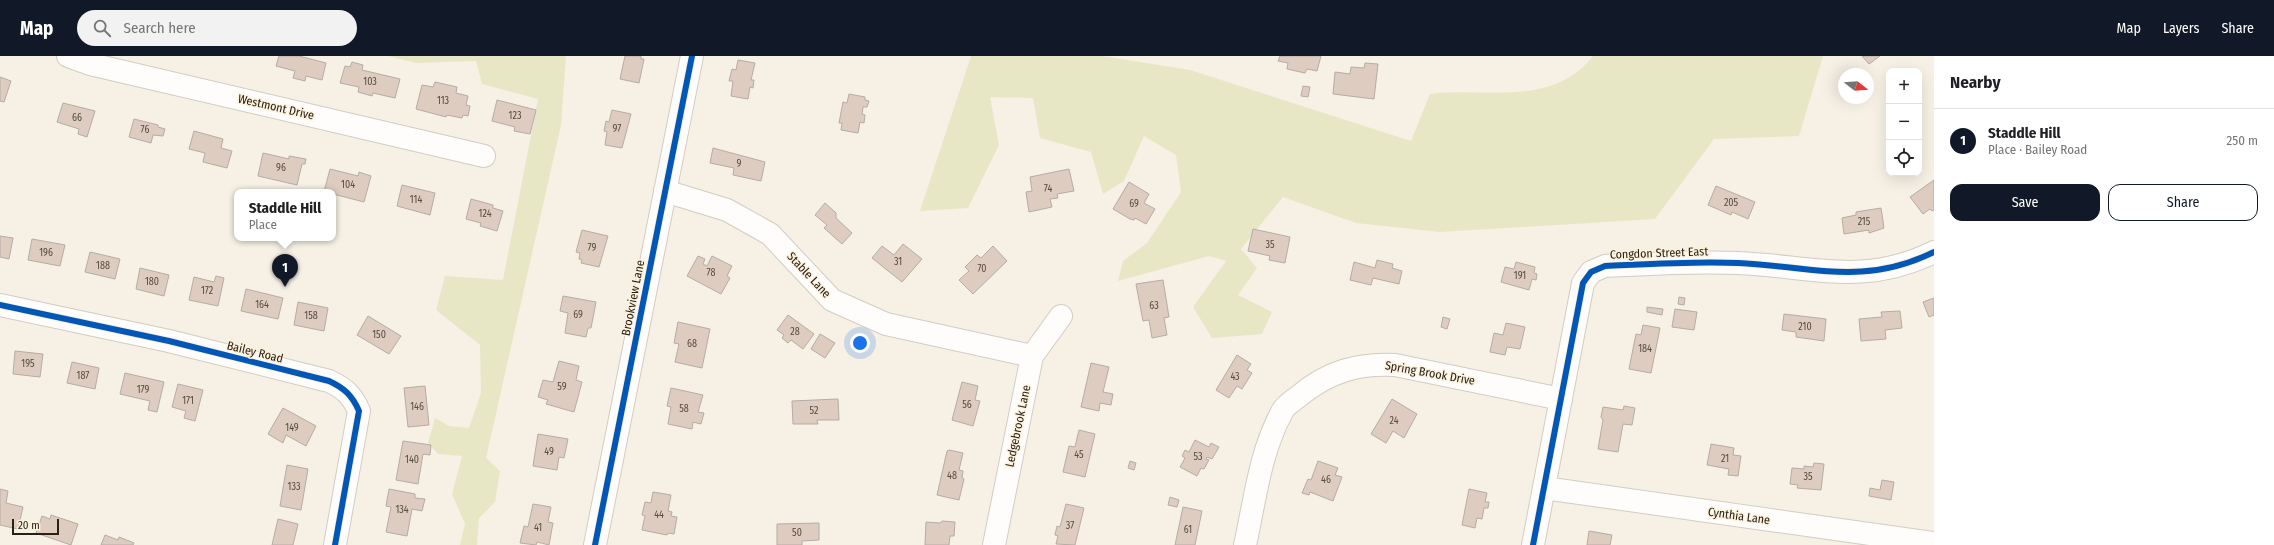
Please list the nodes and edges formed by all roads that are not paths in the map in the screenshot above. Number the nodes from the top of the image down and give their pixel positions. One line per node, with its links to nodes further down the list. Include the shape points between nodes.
1 (68, 56): 3 (street, Westmont Drive, via 90,64)
2 (692, 56): 4 (street, Brookview Lane)
3 (484, 156)
4 (665, 191): 8 (street, Stable Lane, via 727,210 770,234 832,300 886,324); 13 (street, Brookview Lane)
5 (1934, 252): 9 (street, Congdon Street East, via 1905,265 1876,272 1844,273 1737,263 1605,266 1591,272 1583,283)
6 (0, 305): 12 (street, Bailey Road, via 169,341 342,387 353,398 359,411)
7 (1060, 316): 8 (street, Ledgebrook Lane)
8 (1032, 356): 14 (street, Ledgebrook Lane)
9 (1561, 399): 10 (street, Congdon Street East); 15 (street, Spring Brook Drive, via 1394,365 1371,364 1348,368 1308,389 1284,409 1266,448)
10 (1544, 488): 11 (street, Cynthia Lane); 16 (street, Congdon Street East)
11 (1934, 543)
12 (335, 545)
13 (595, 545)
14 (994, 545)
15 (1245, 545)
16 (1534, 545)

